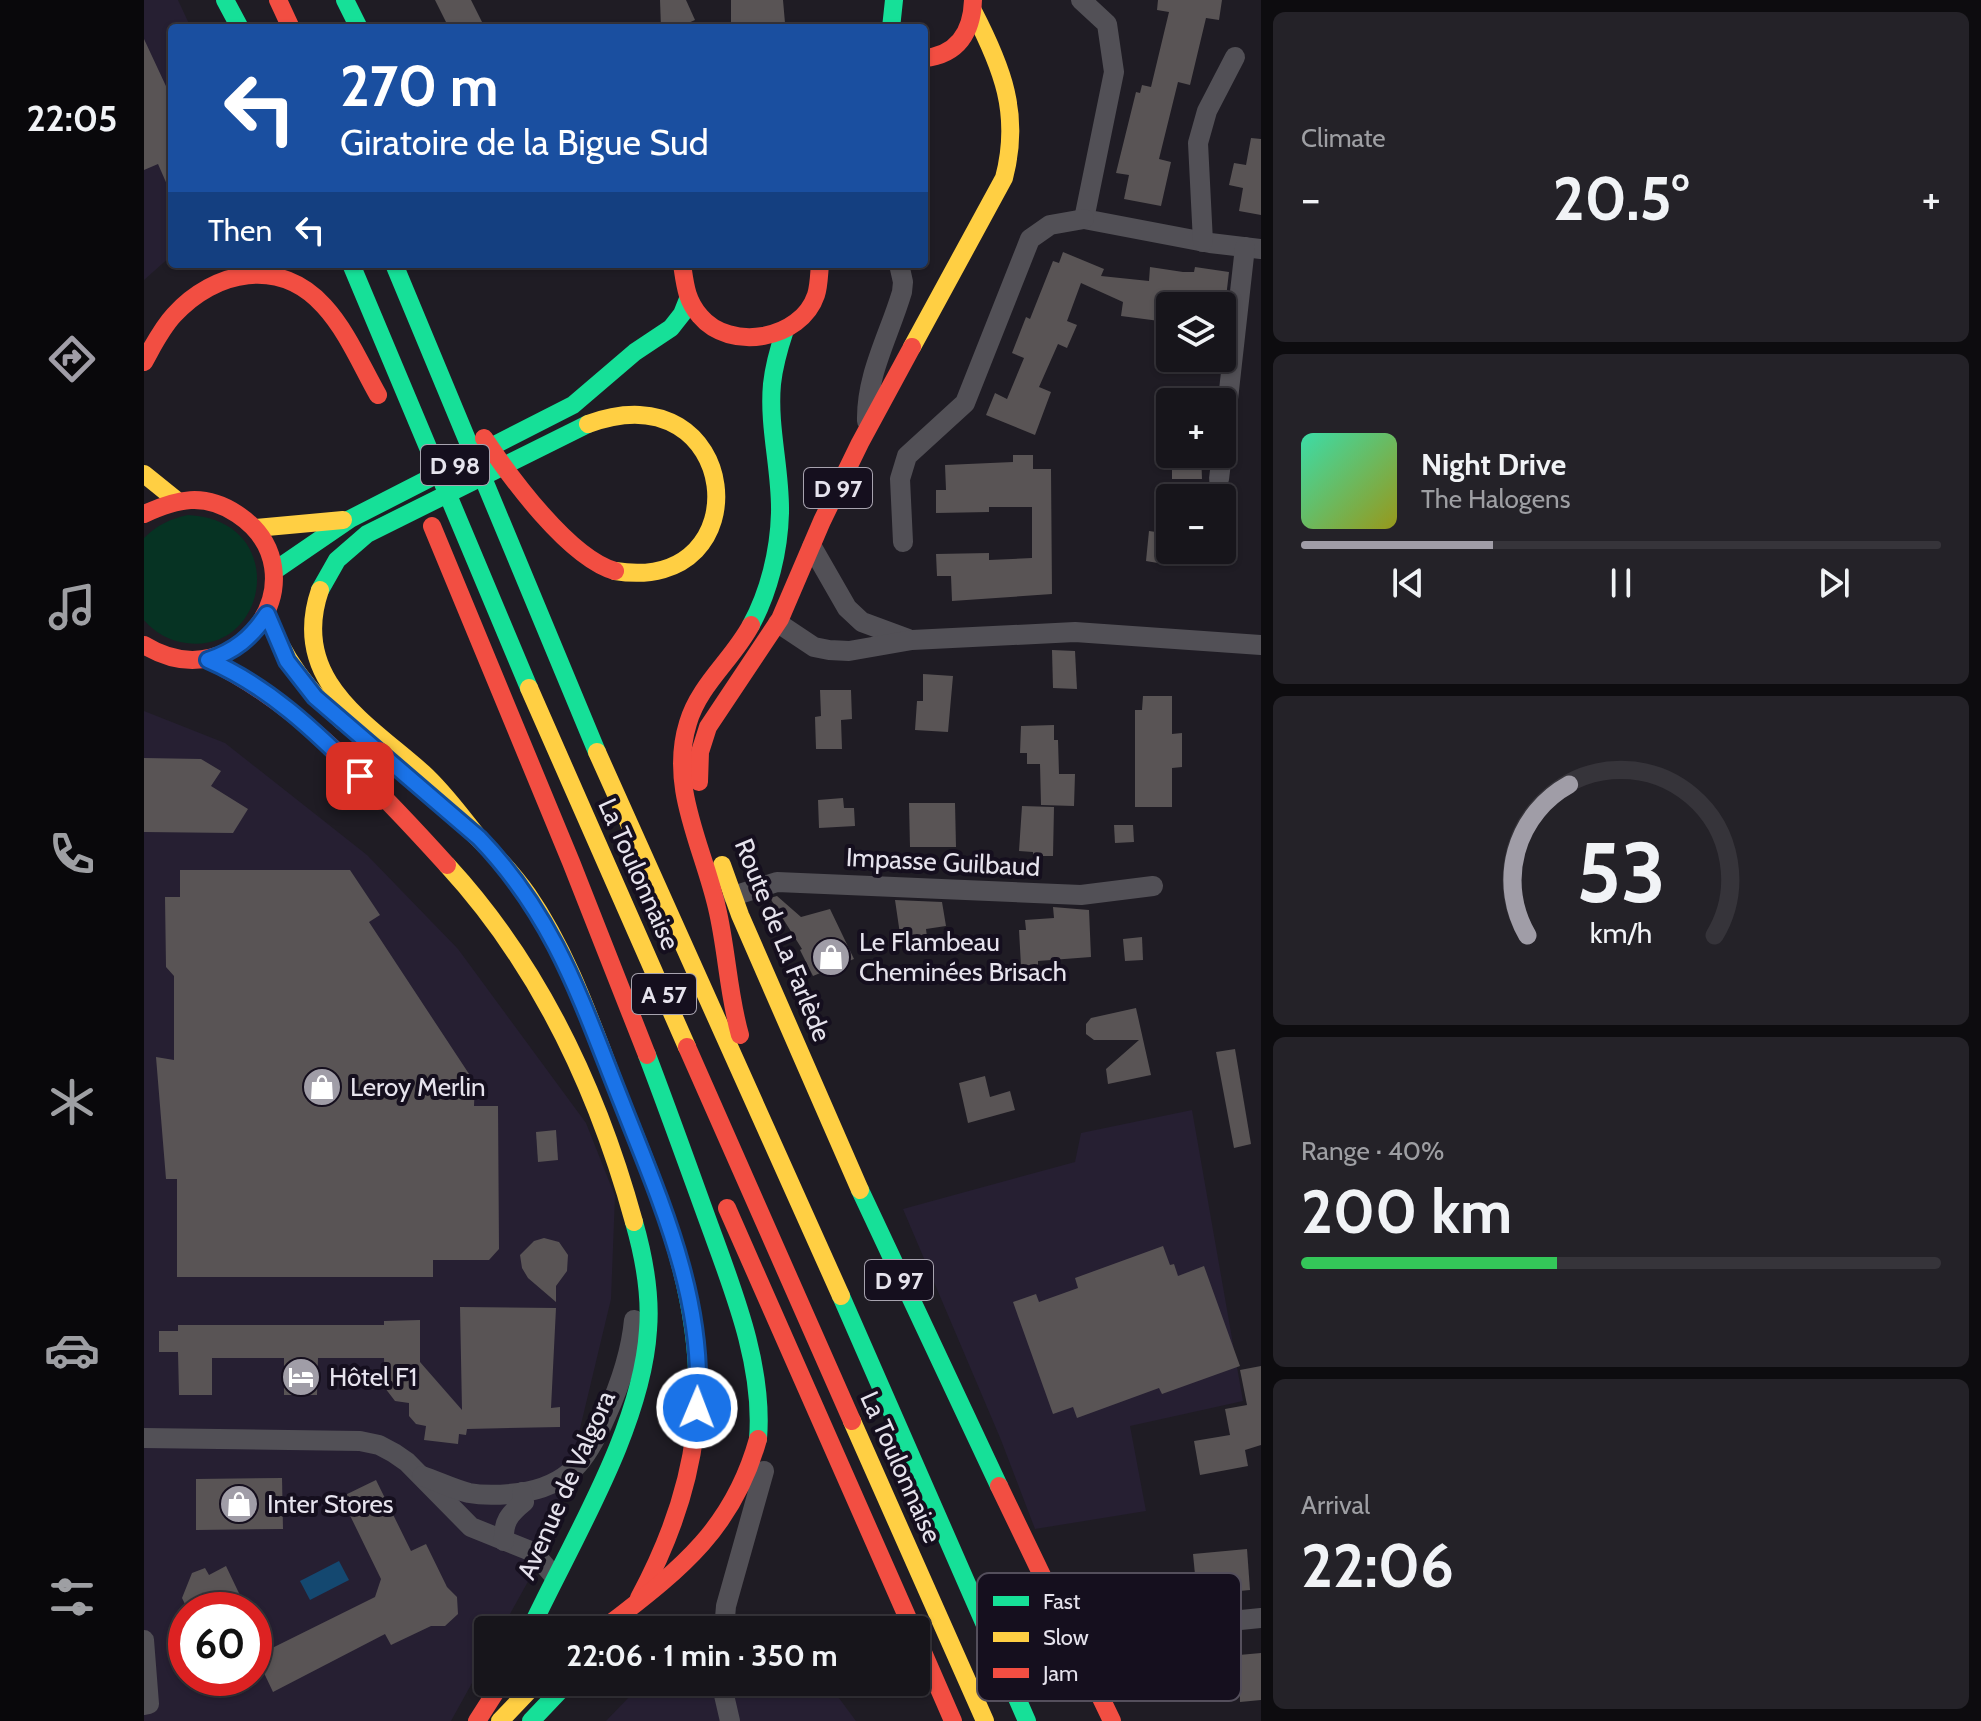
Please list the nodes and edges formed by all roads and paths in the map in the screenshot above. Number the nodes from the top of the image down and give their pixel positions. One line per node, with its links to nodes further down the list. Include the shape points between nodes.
1 (207, 0): 8 (main road)
2 (225, 0): 9 (main road)
3 (278, 0): 10 (main road)
4 (345, 0): 11 (main road)
5 (894, 0): 12 (main road)
6 (1081, 0): 17 (street, via 1107,24 1114,72)
7 (973, 5): 13 (main road); 16 (main road, Route de La Farlède / D 97)
8 (219, 24)
9 (238, 24)
10 (289, 24)
11 (357, 24)
12 (891, 24)
13 (967, 56): 15 (main road); 16 (main road)
14 (1235, 57): 18 (street, via 1207,111 1198,143)
15 (928, 58)
16 (1006, 96): 33 (main road, Route de La Farlède / D 97, via 1014,134 1004,178)
17 (1084, 219): 18 (street); 42 (street, via 1050,225 1030,239 965,403 907,456 900,479)
18 (1203, 242): 19 (street)
19 (1253, 248): 32 (street)
20 (353, 268): 90 (main road, La Toulonnaise / A 57, via 537,708)
21 (396, 268): 29 (main road, La Toulonnaise / A 57)
22 (682, 268): 26 (main road)
23 (820, 268): 27 (main road, via 815,297)
24 (900, 268): 33 (street, via 902,292 874,369)
25 (338, 293): 30 (main road, via 381,402 329,312 291,281 265,274 233,276 203,288 176,312)
26 (688, 299): 28 (main road, via 701,318); 31 (main road, D 98, via 671,328)
27 (785, 330): 28 (main road, via 742,339); 57 (main road, via 771,403 780,503 772,566 750,627 688,721 680,775 716,902 735,1021)
28 (721, 332): 31 (main road, D 98)
29 (434, 359): 52 (main road, via 506,471 597,565 626,572 669,566 696,549 709,532 718,500 717,476 699,443 677,426 627,415 550,441 380,527 333,563 316,605 315,654 327,683 347,708 425,775); 57 (main road, La Toulonnaise / A 57, via 624,816)
30 (144, 362)
31 (615, 371): 40 (main road, D 98, via 584,398)
32 (1232, 388)
33 (867, 431): 43 (main road, Route de La Farlède / D 97)
34 (408, 468): 51 (main road)
35 (1220, 468): 37 (street)
36 (144, 474): 38 (main road)
37 (1219, 479)
38 (175, 499): 39 (main road); 41 (main road, via 219,502)
39 (144, 514)
40 (350, 519): 41 (main road, D 98); 44 (main road, D 98)
41 (256, 528): 44 (main road)
42 (903, 542)
43 (812, 547): 46 (main road, Route de La Farlède / D 97); 47 (street, via 847,608 862,622)
44 (274, 571): 45 (main road)
45 (267, 614): 50 (main road, via 243,644); 52 (main road, via 287,661 315,697)
46 (778, 623): 47 (street, via 814,647 829,650); 54 (main road, Route de La Farlède / D 97, via 715,715 700,752 702,795)
47 (912, 640): 49 (street, via 1075,632)
48 (144, 645): 50 (main road, via 171,659)
49 (1261, 645)
50 (208, 660): 59 (main road, Avenue de Valgora, via 238,673 304,723 471,891 550,1010 601,1122)
51 (511, 715): 55 (main road); 56 (main road)
52 (479, 838): 69 (main road, via 535,906 566,962 653,1182 691,1304 699,1389 690,1462 664,1547)
53 (1153, 886): 54 (street, Impasse Guilbaud, via 1081,895 777,882)
54 (733, 896): 64 (main road, Route de La Farlède / D 97, via 892,1265)
55 (655, 1072): 68 (main road, via 743,1330 760,1404 759,1435 743,1491 717,1530); 70 (street, via 739,1271 768,1386 769,1452)
56 (700, 1146)
57 (794, 1189): 66 (main road, La Toulonnaise / A 57)
58 (719, 1190): 71 (main road)
59 (628, 1199): 62 (street, via 635,1307 621,1378 598,1435 579,1464 549,1486); 65 (main road, Avenue de Valgora, via 647,1286 645,1355 616,1445)
60 (144, 1438): 61 (street, via 360,1441 394,1453)
61 (419, 1474): 62 (street, via 466,1492); 63 (street, via 471,1527)
62 (522, 1492): 63 (street, via 524,1502 504,1525)
63 (504, 1541): 65 (street, via 533,1552)
64 (1041, 1573)
65 (554, 1576): 67 (main road, Avenue de Valgora)
66 (977, 1607)
67 (536, 1616)
68 (619, 1616)
69 (627, 1616)
70 (725, 1616)
71 (907, 1616)
72 (1261, 1618): 73 (street)
73 (1241, 1620)
74 (144, 1640): 83 (street)
75 (930, 1668): 89 (main road)
76 (493, 1696): 85 (main road)
77 (524, 1696): 86 (main road)
78 (555, 1696): 87 (main road)
79 (573, 1696): 84 (main road)
80 (724, 1696): 88 (street)
81 (1018, 1701): 91 (main road, La Toulonnaise / A 57)
82 (1102, 1701): 92 (main road, Route de La Farlède / D 97)
83 (146, 1705)
84 (559, 1717)
85 (477, 1721)
86 (500, 1721)
87 (531, 1721)
88 (730, 1721)
89 (953, 1721)
90 (985, 1721)
91 (1027, 1721)
92 (1112, 1721)

